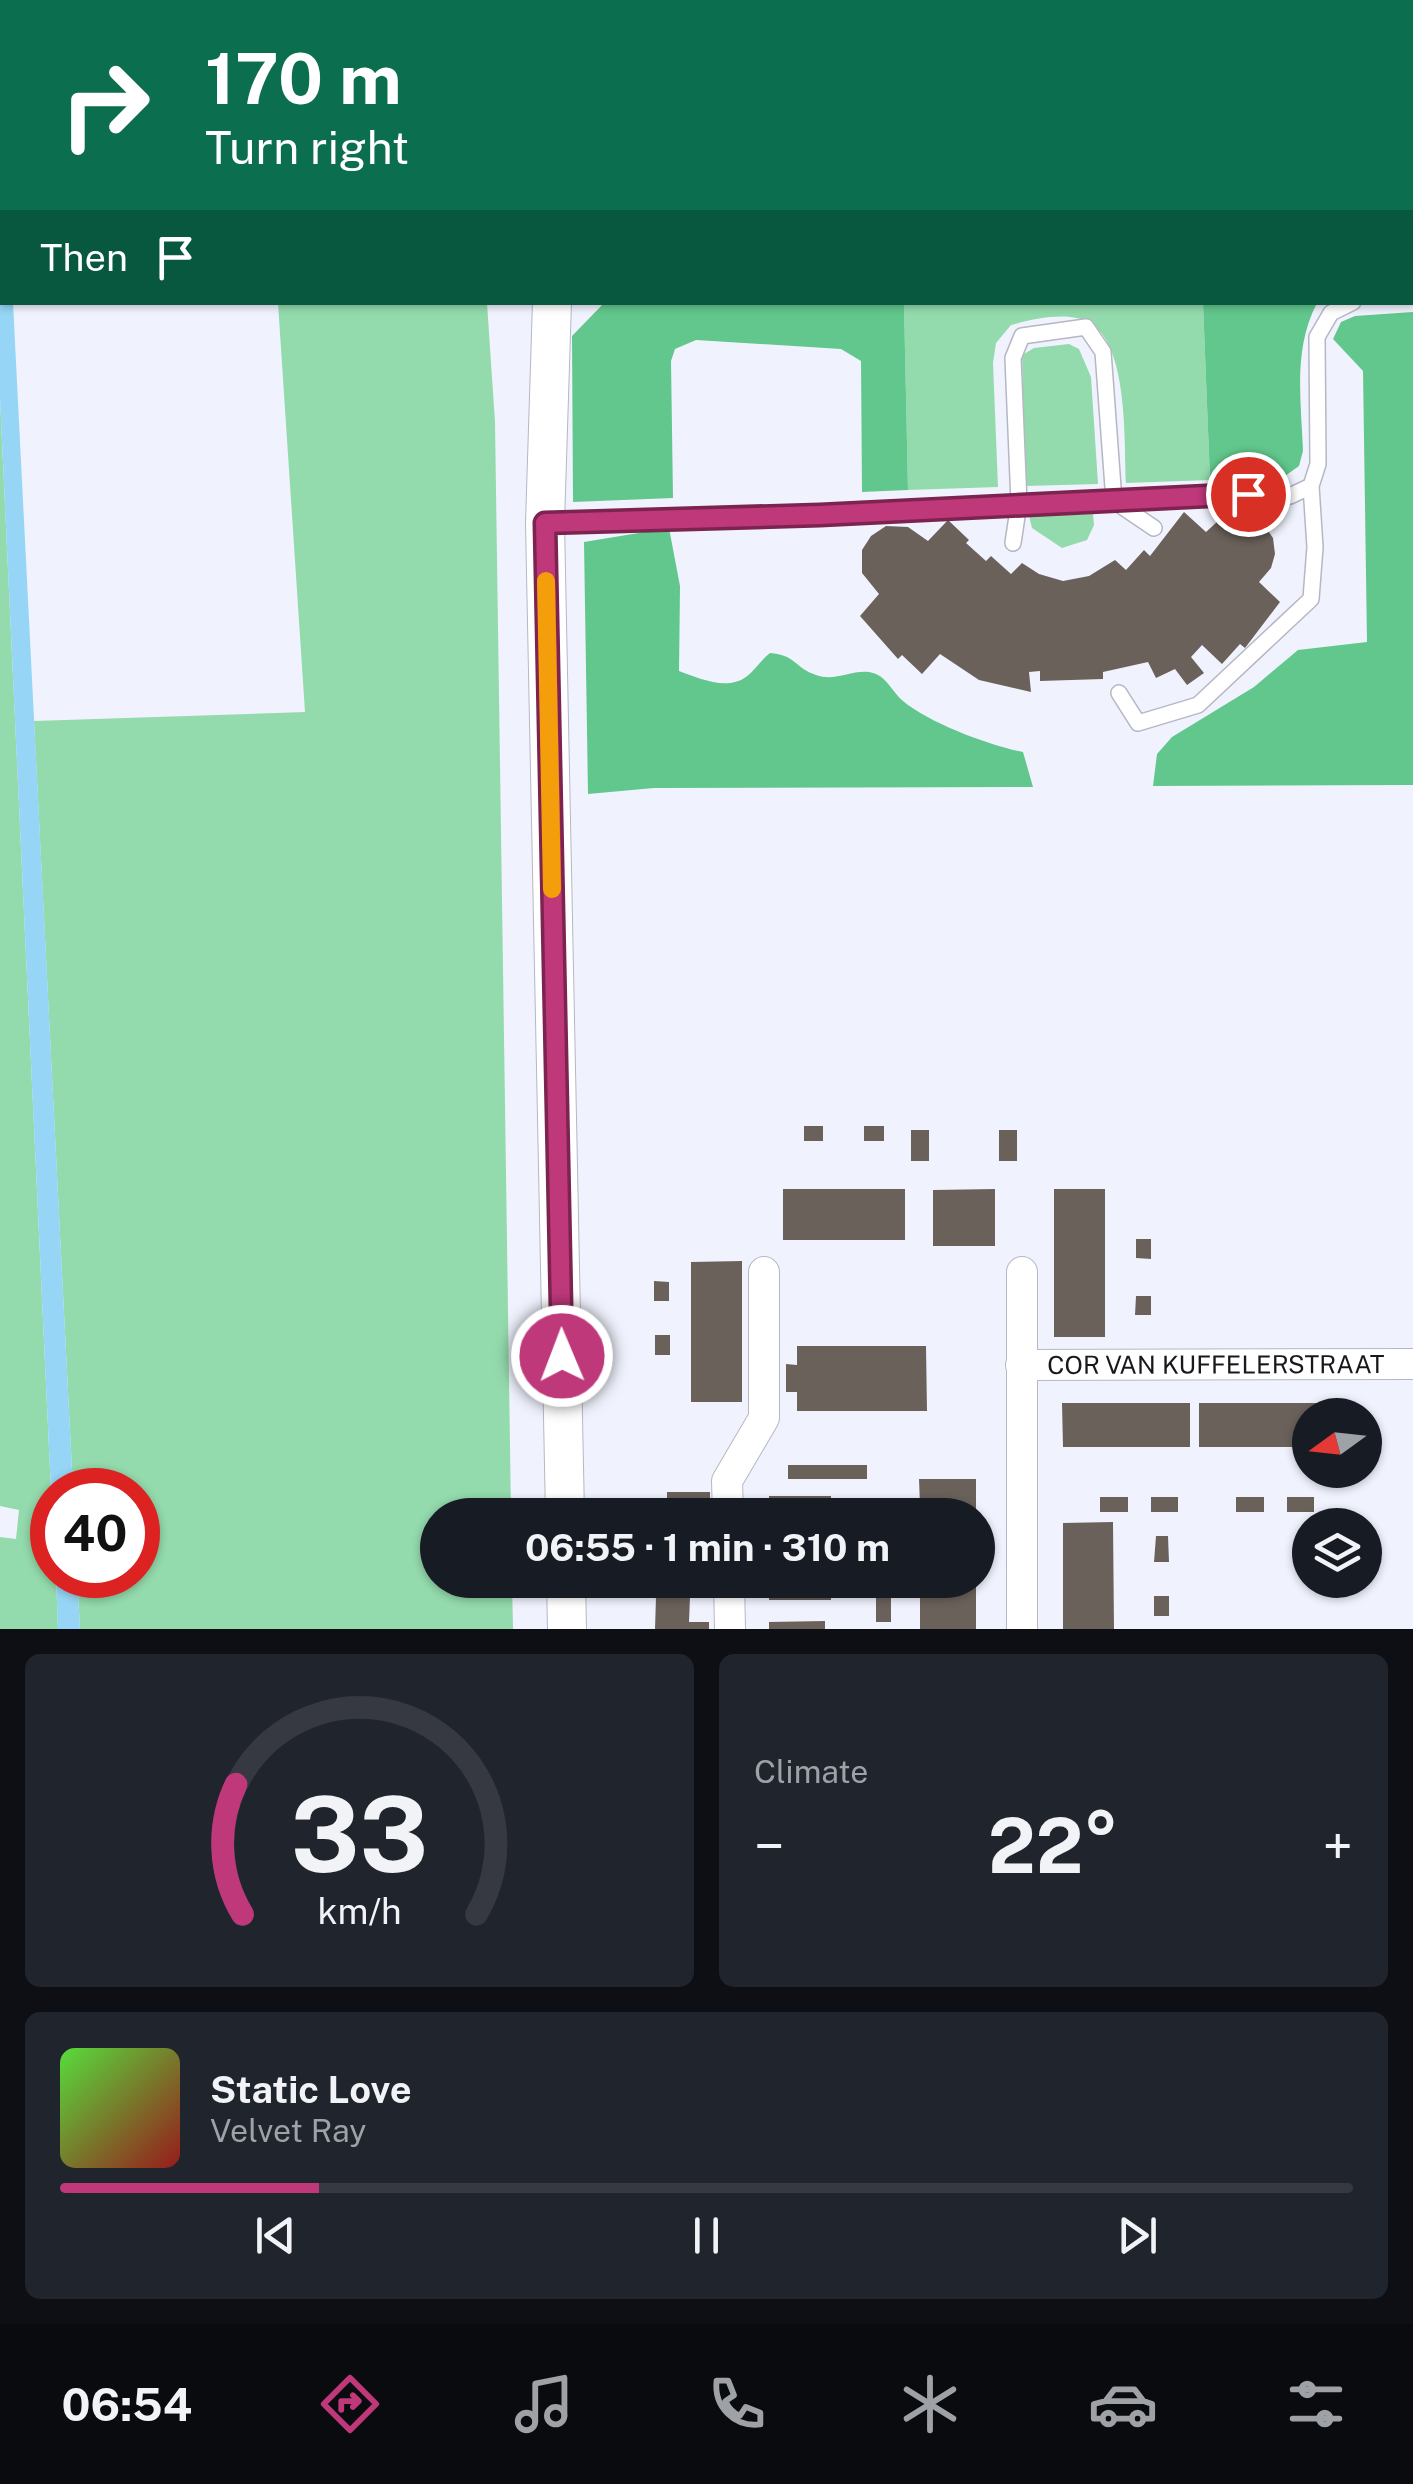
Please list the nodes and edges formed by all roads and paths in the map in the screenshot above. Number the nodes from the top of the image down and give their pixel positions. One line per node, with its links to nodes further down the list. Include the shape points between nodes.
1 (552, 305): 6 (street)
2 (1348, 305): 3 (lane, via 1331,313 1317,338 1318,464)
3 (1311, 486): 4 (lane, via 1290,496); 9 (lane, via 1310,599 1198,704 1138,724)
4 (1114, 500): 5 (lane); 5 (lane, via 1102,352 1086,327 1022,336 1013,358); 7 (lane)
5 (1018, 503): 6 (lane); 8 (lane)
6 (545, 523): 14 (street)
7 (1154, 528)
8 (1013, 542)
9 (1119, 692)
10 (764, 1272): 15 (street, via 764,1418 728,1482)
11 (1022, 1272): 13 (street)
12 (1413, 1364): 13 (street, COR VAN KUFFELERSTRAAT)
13 (1021, 1366): 20 (street)
14 (565, 1498)
15 (728, 1498)
16 (566, 1598): 18 (street)
17 (729, 1598): 19 (street)
18 (567, 1629)
19 (730, 1629)
20 (1022, 1629)

